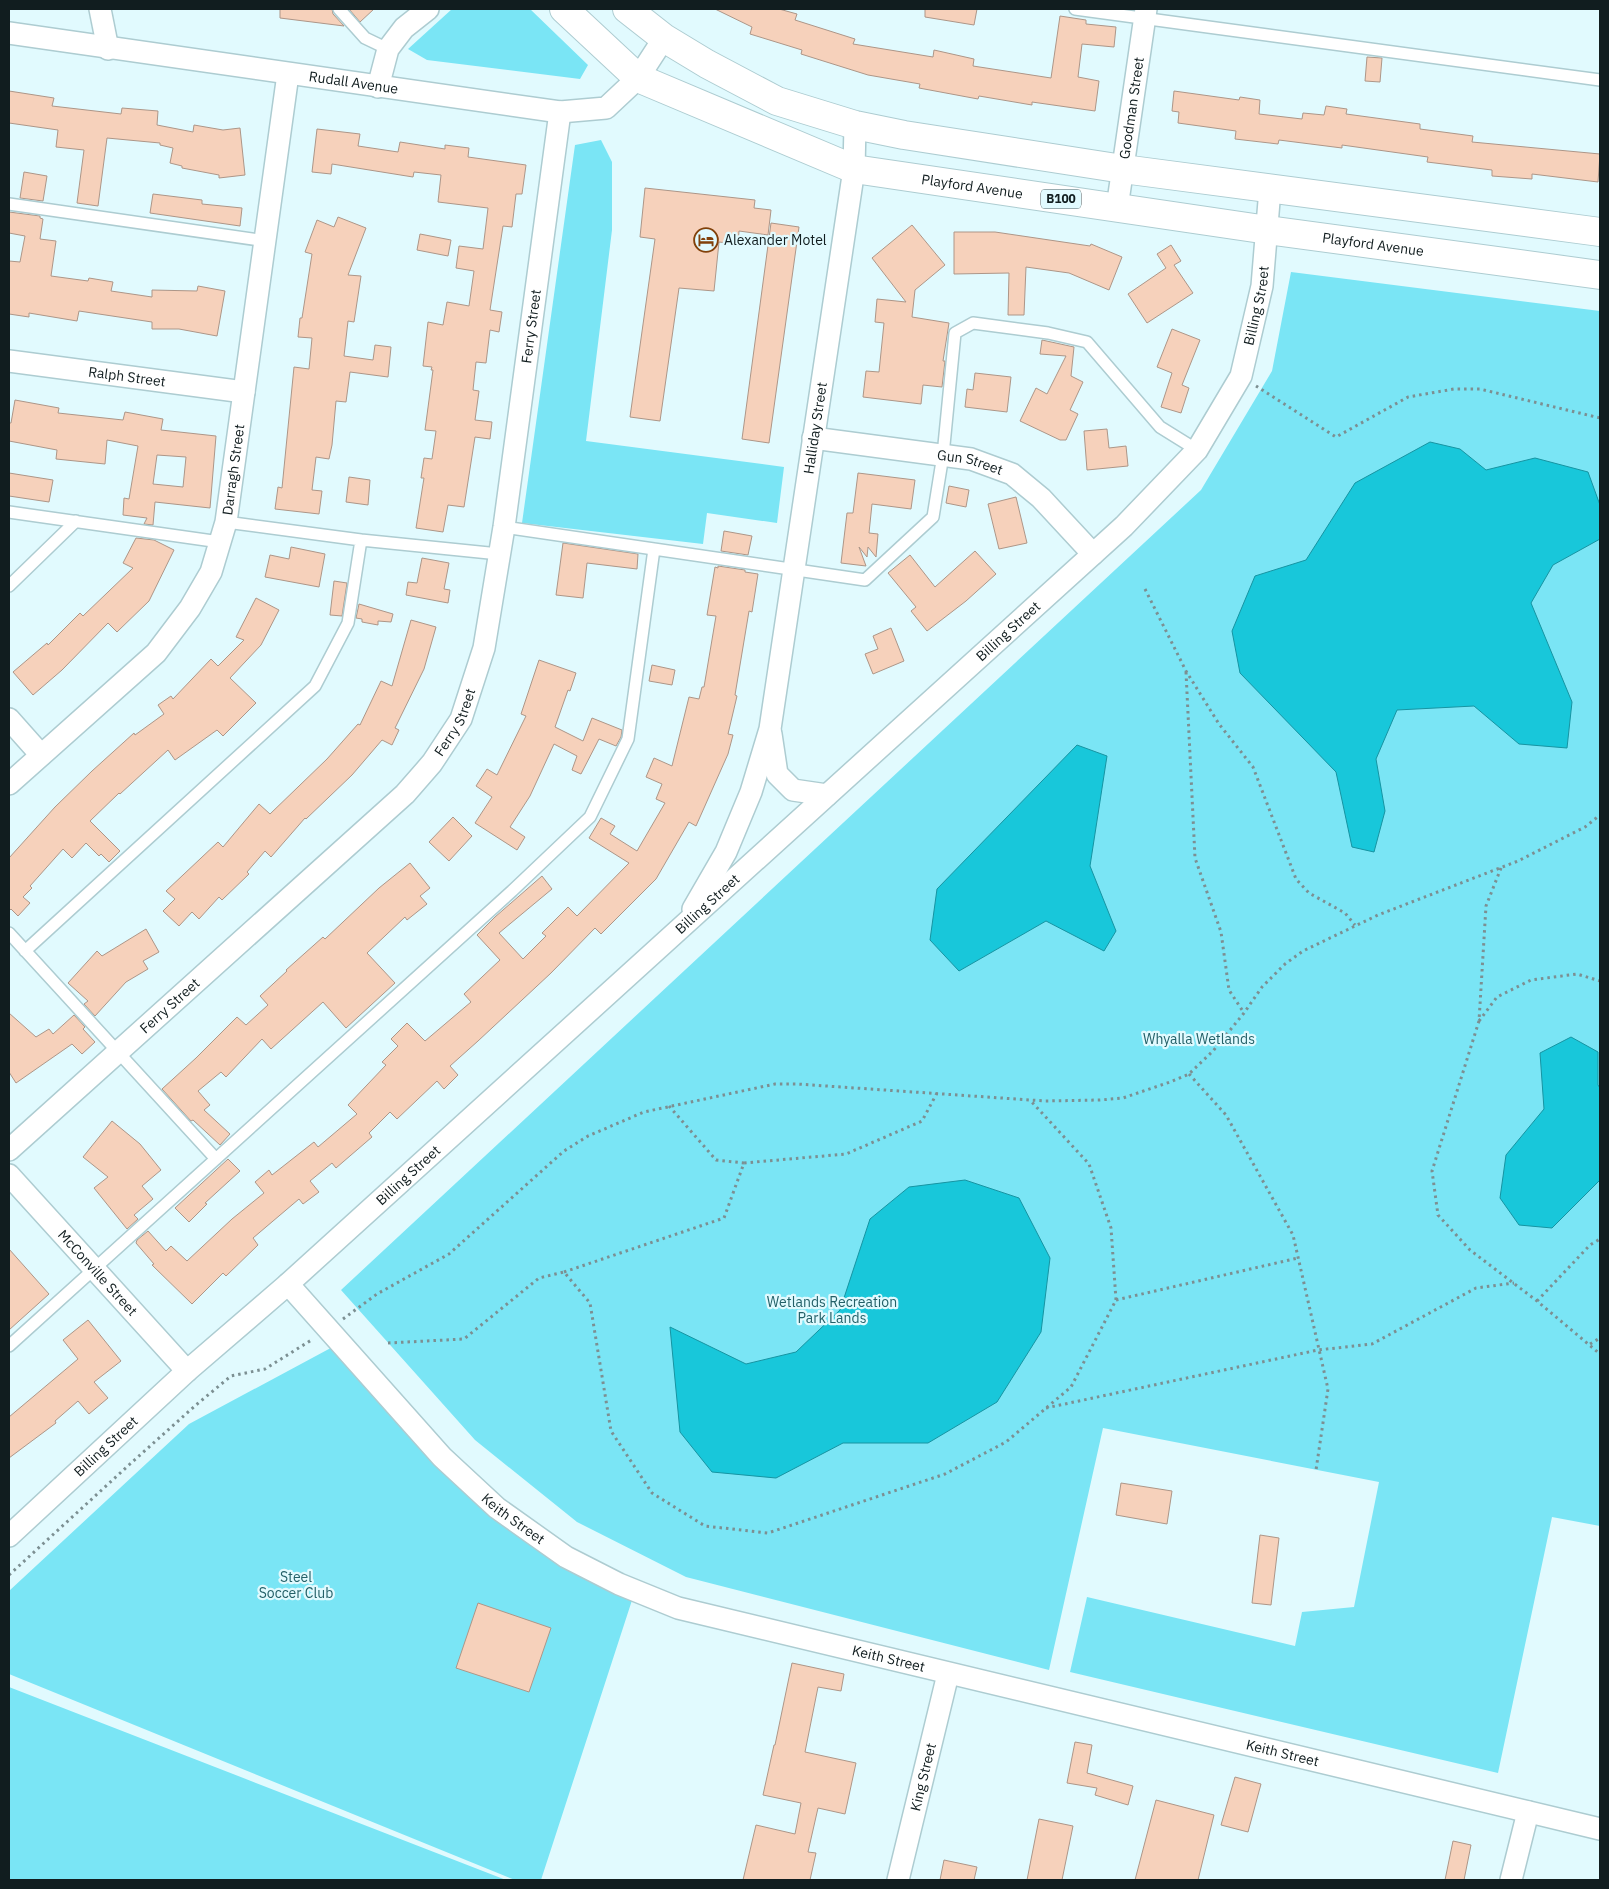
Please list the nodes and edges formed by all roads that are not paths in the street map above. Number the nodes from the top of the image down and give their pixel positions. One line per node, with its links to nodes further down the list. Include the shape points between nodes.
1 (100, 9): 11 (street)
2 (339, 9): 10 (lane, via 365,38)
3 (428, 9): 10 (street, via 404,28)
4 (564, 9): 13 (highway, Playford Avenue / B100)
5 (627, 9): 9 (highway)
6 (1075, 9): 7 (lane)
7 (1145, 14): 14 (lane); 19 (street, Goodman Street)
8 (9, 34): 11 (street, Rudall Avenue)
9 (664, 38): 13 (street, Rudall Avenue); 17 (highway, via 778,101)
10 (388, 48): 15 (street)
11 (108, 49): 12 (street, Rudall Avenue)
12 (288, 74): 15 (street, Rudall Avenue); 25 (street, Darragh Street)
13 (638, 78): 16 (street, Rudall Avenue, via 606,108); 18 (highway, Playford Avenue / B100)
14 (1600, 80)
15 (378, 87): 16 (street, Rudall Avenue)
16 (560, 112): 35 (street, Ferry Street)
17 (855, 125): 18 (street, Halliday Street); 19 (highway)
18 (854, 169): 22 (highway, Playford Avenue / B100); 29 (street, Halliday Street)
19 (1123, 169): 20 (highway); 22 (street, Goodman Street)
20 (1270, 189): 23 (street, Billing Street); 24 (highway)
21 (9, 204): 25 (lane)
22 (1117, 208): 23 (highway, Playford Avenue / B100)
23 (1268, 230): 26 (highway, Playford Avenue / B100); 30 (street, Billing Street, via 1262,286 1240,376)
24 (1600, 232)
25 (266, 241): 28 (street, Darragh Street)
26 (1600, 275)
27 (9, 361): 28 (street, Ralph Street)
28 (244, 392): 34 (street, Darragh Street)
29 (814, 438): 31 (street, Gun Street); 41 (street, Halliday Street)
30 (1197, 450): 31 (lane, via 1160,427 1086,342 1048,333 973,323 955,333); 40 (street, Billing Street)
31 (943, 455): 40 (street, Gun Street, via 971,459 1012,474 1042,498); 41 (lane, via 933,516 866,580)
32 (9, 512): 33 (lane)
33 (76, 521): 37 (lane); 42 (lane)
34 (226, 522): 36 (lane); 37 (street, Darragh Street)
35 (504, 527): 38 (lane); 39 (street, Ferry Street)
36 (361, 540): 39 (lane); 50 (lane, via 348,623 315,686)
37 (220, 542): 45 (street, Darragh Street, via 211,572 190,608 156,652)
38 (654, 549): 41 (lane); 53 (lane, via 628,739 590,816 512,891)
39 (500, 554): 51 (street, Ferry Street, via 484,648 461,719 432,763 405,794)
40 (1093, 554): 47 (street, Billing Street)
41 (794, 570): 44 (street, Halliday Street)
42 (9, 586)
43 (9, 719): 45 (street)
44 (770, 729): 47 (street, Halliday Street, via 777,774 793,790); 48 (street, Halliday Street, via 751,792 726,852)
45 (42, 755): 46 (street, Darragh Street)
46 (9, 784)
47 (827, 795): 48 (street, Billing Street)
48 (682, 927): 56 (street, Billing Street)
49 (9, 933): 50 (lane)
50 (25, 951): 51 (lane)
51 (117, 1053): 52 (street, Ferry Street); 53 (lane)
52 (9, 1150)
53 (216, 1159): 55 (lane)
54 (9, 1175): 55 (street, McConville Street)
55 (95, 1269): 57 (lane); 58 (street, McConville Street)
56 (288, 1284): 58 (street, Billing Street); 60 (street, Keith Street, via 442,1457 498,1508 566,1557 619,1584 678,1608)
57 (9, 1346)
58 (187, 1371): 59 (street, Billing Street)
59 (9, 1536)
60 (948, 1674): 61 (street, Keith Street); 63 (street, King Street)
61 (1528, 1812): 62 (street, Keith Street); 64 (street)
62 (1600, 1829)
63 (898, 1880)
64 (1511, 1880)

